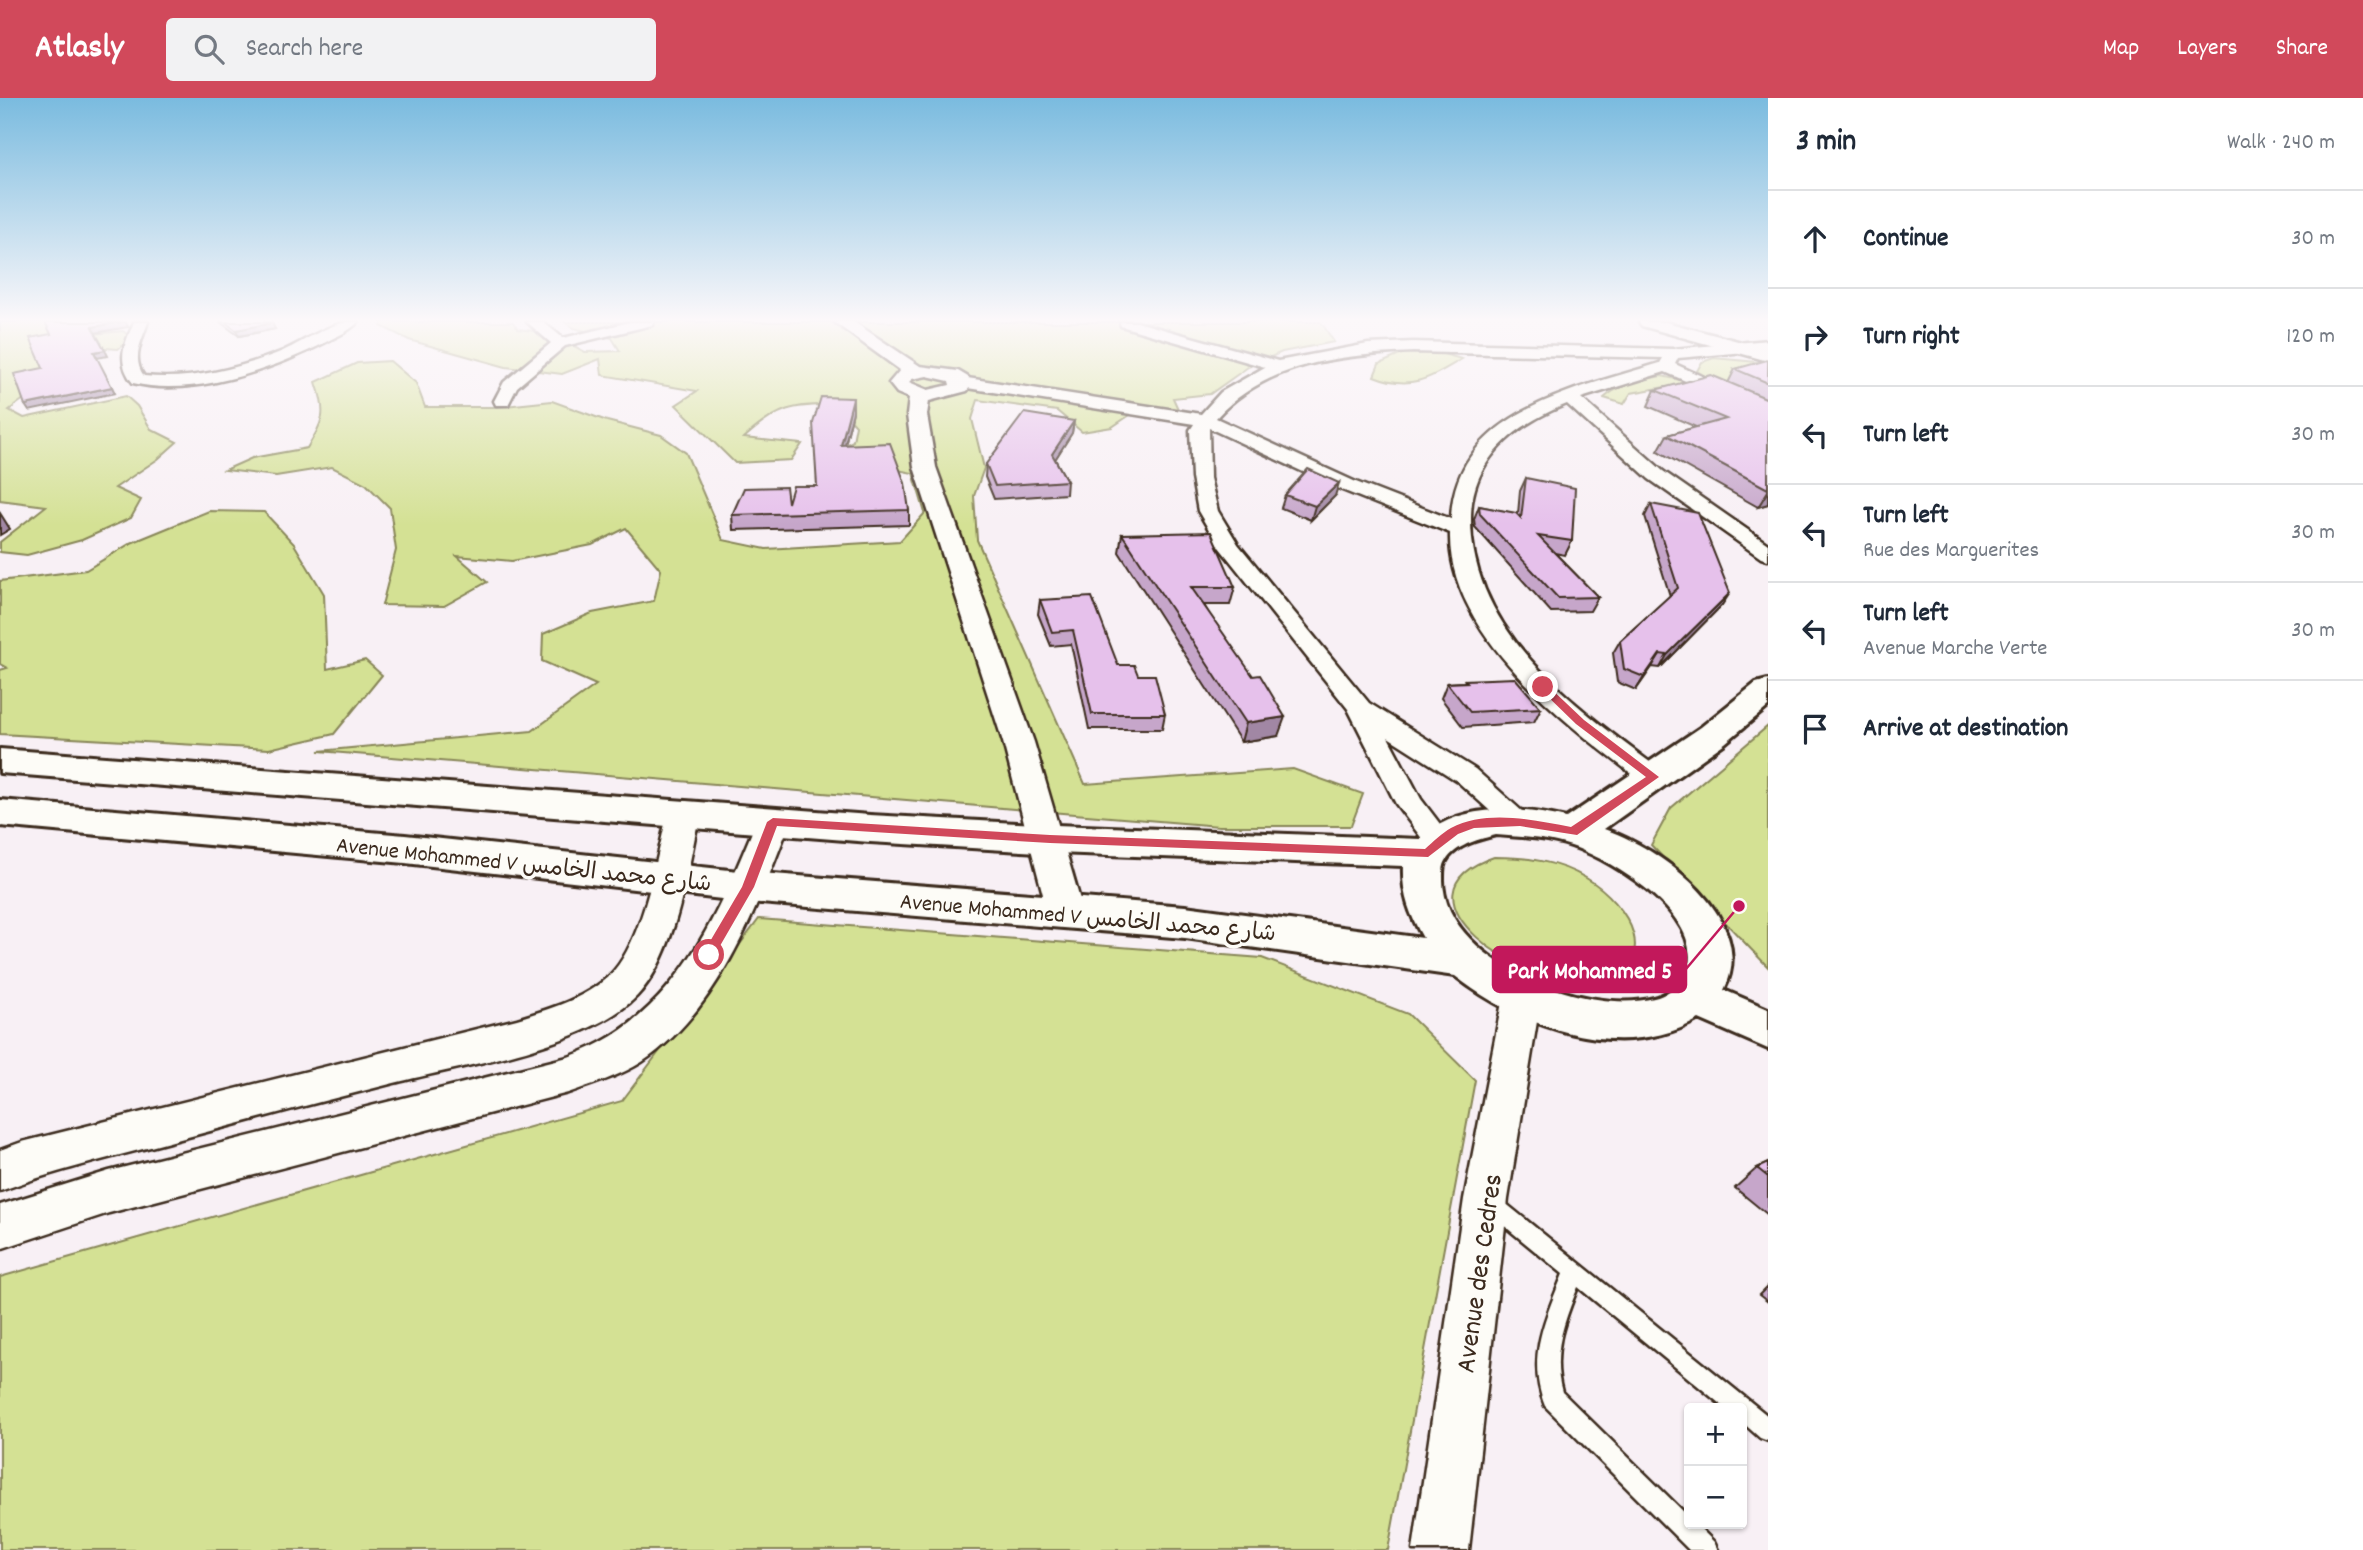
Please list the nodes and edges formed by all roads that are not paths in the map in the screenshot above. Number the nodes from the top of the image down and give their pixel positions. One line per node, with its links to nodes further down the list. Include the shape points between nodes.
1 (508, 390): 10 (street)
2 (918, 390): 24 (street, via 925,467)
3 (934, 390): 4 (street, via 944,394)
4 (955, 390)
5 (1011, 390): 12 (street)
6 (1238, 390): 12 (street)
7 (1593, 390): 9 (street)
8 (1726, 390): 11 (street)
9 (1572, 398): 13 (street, via 1513,424 1491,442 1464,489); 14 (street, via 1656,475)
10 (502, 401)
11 (1768, 412)
12 (1205, 420): 13 (street); 16 (street, via 1199,430 1208,511 1229,547)
13 (1457, 530): 18 (street, via 1467,581 1517,657 1580,722)
14 (1768, 554)
15 (1768, 690): 18 (main road)
16 (1359, 708): 22 (street, via 1465,775); 25 (street)
17 (0, 761): 19 (main road)
18 (1653, 777): 23 (main road)
19 (684, 812): 21 (main road); 26 (street)
20 (0, 813): 26 (main road, Avenue Mohammed V شارع محمد الخامس)
21 (773, 822): 24 (main road); 27 (street)
22 (1520, 822): 23 (main road); 25 (main road, via 1473,824)
23 (1573, 832): 31 (main road, via 1625,854 1660,878 1688,906 1709,946 1712,965)
24 (1050, 839): 25 (main road); 28 (street)
25 (1433, 847): 29 (main road, via 1421,871 1420,891 1428,914)
26 (666, 878): 27 (main road, Avenue Mohammed V شارع محمد الخامس); 33 (street, via 639,965 609,1000 575,1017)
27 (748, 887): 28 (main road, Avenue Mohammed V شارع محمد الخامس); 35 (street, via 685,997 630,1049 568,1075 109,1192)
28 (1065, 910): 29 (main road, Avenue Mohammed V شارع محمد الخامس)
29 (1465, 960): 30 (main road)
30 (1522, 998): 31 (main road, via 1590,1019 1623,1022 1678,1011); 34 (street, Avenue des Cedres)
31 (1697, 998): 32 (main road)
32 (1768, 1030)
33 (0, 1171)
34 (1486, 1199): 36 (lane); 40 (street, Avenue des Cedres)
35 (0, 1227)
36 (1574, 1271): 37 (lane); 41 (lane, via 1544,1353 1545,1376 1553,1398)
37 (1736, 1403)
38 (1747, 1412): 39 (lane)
39 (1768, 1430)
40 (1441, 1550)
41 (1706, 1550)

